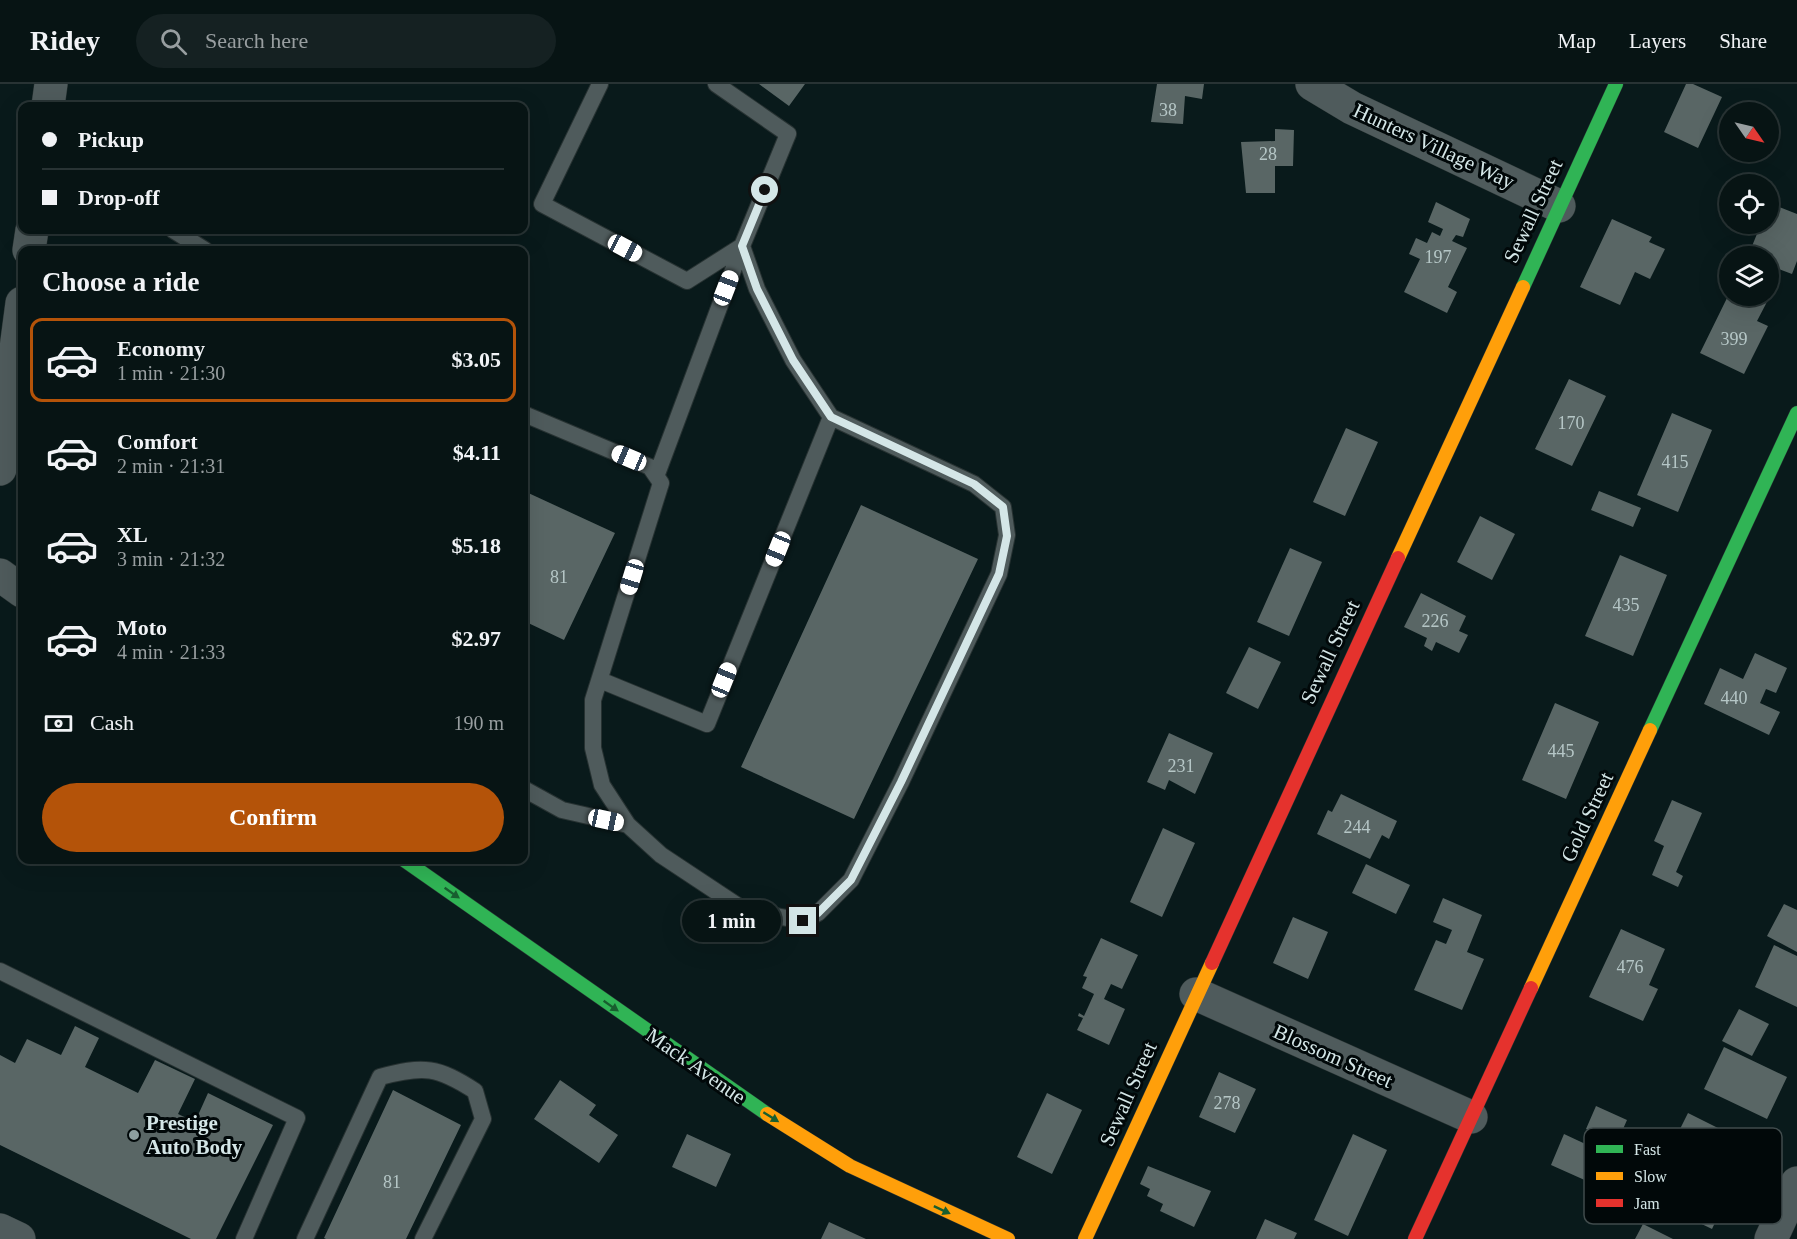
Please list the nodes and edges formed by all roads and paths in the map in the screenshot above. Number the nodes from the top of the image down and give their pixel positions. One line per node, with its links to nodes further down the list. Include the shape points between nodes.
1 (51, 84): 6 (street)
2 (600, 84): 10 (lane, via 542,204 687,281)
3 (717, 84): 10 (lane, via 788,134)
4 (1312, 84): 7 (street, Hunters Village Way, via 1352,108)
5 (1616, 84): 7 (street, Sewall Street)
6 (49, 102)
7 (1558, 206): 24 (street, Sewall Street)
8 (179, 234): 9 (lane)
9 (195, 246)
10 (742, 246): 14 (lane, via 757,289 793,360); 16 (lane)
11 (18, 333): 15 (street)
12 (1797, 413): 25 (street, Gold Street)
13 (528, 416): 16 (lane, via 650,467)
14 (831, 417): 19 (lane, via 707,724); 21 (lane, via 974,484 1003,507 1007,536 999,574 901,782 851,880 818,913 803,921 744,910 661,855)
15 (0, 469)
16 (657, 474): 19 (lane, via 660,483)
17 (0, 575): 18 (street)
18 (18, 588)
19 (600, 680): 21 (lane, via 593,700 593,748 602,785)
20 (528, 791): 21 (lane, via 562,810)
21 (628, 825)
22 (410, 864): 34 (street, Mack Avenue, one-way to 34, via 757,1108 850,1166)
23 (0, 971): 31 (lane, via 297,1118)
24 (1196, 994): 25 (street, Blossom Street); 35 (street, Sewall Street)
25 (1471, 1117): 36 (street, Gold Street)
26 (1797, 1183): 27 (street)
27 (1782, 1215)
28 (1778, 1224): 37 (street)
29 (0, 1230): 30 (street)
30 (19, 1239)
31 (244, 1239)
32 (305, 1239): 33 (lane, via 380,1077 412,1068 448,1073 475,1091 483,1119)
33 (423, 1239)
34 (1008, 1239)
35 (1085, 1239)
36 (1415, 1239)
37 (1771, 1239)

